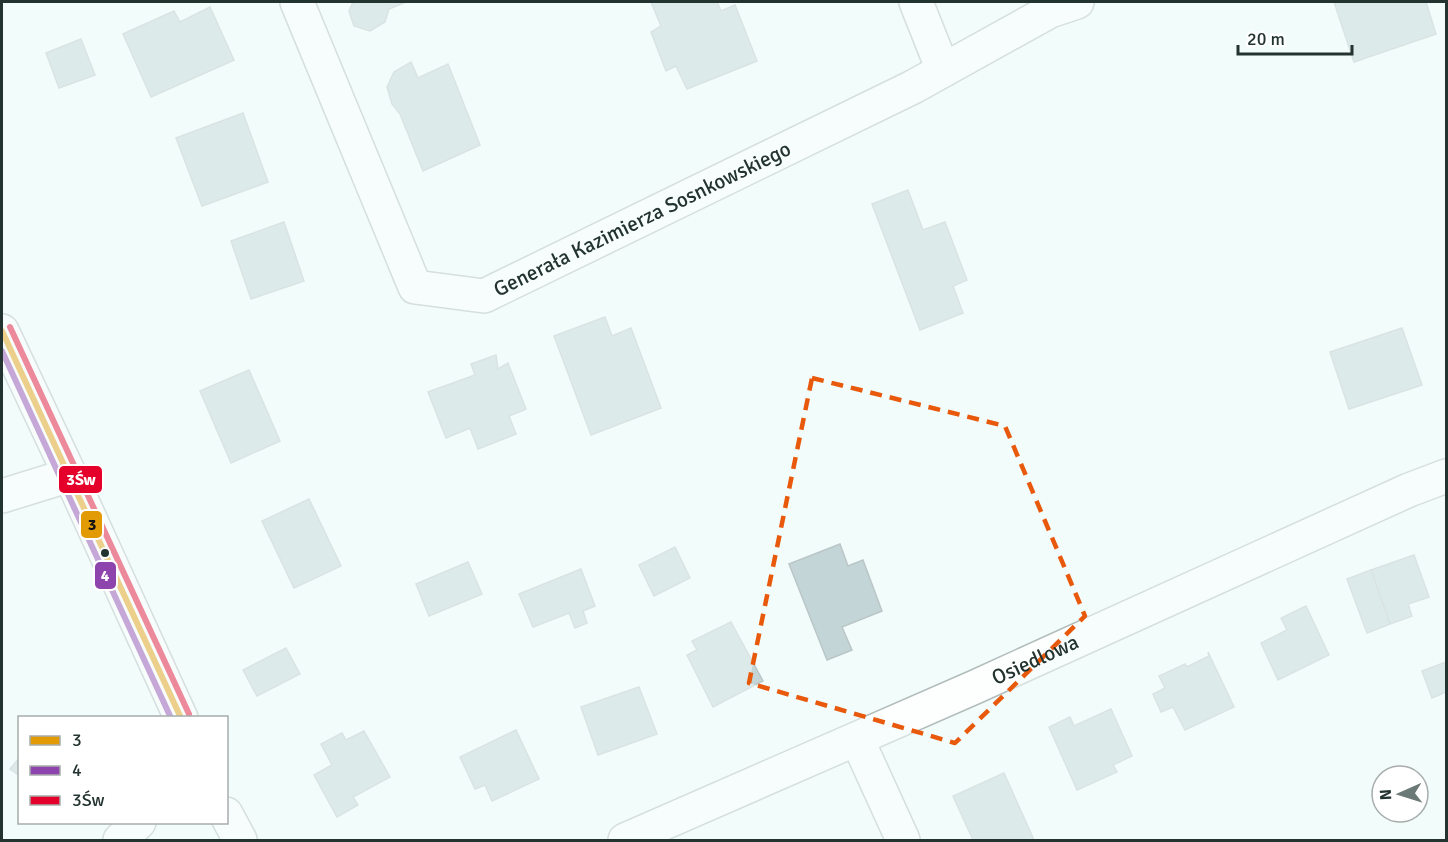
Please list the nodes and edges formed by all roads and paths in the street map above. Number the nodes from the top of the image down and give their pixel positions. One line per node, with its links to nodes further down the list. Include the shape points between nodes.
1 (297, 2): 4 (street, Generała Kazimierza Sosnkowskiego, via 415,287 484,296)
2 (916, 2): 4 (street)
3 (1077, 2): 4 (street, Generała Kazimierza Sosnkowskiego, via 1050,11)
4 (943, 70)
5 (2, 331): 6 (street)
6 (70, 475): 8 (street); 9 (street)
7 (1446, 476): 10 (street, Osiedlowa)
8 (2, 496)
9 (181, 716)
10 (857, 739): 15 (street, Osiedlowa); 16 (street)
11 (228, 818): 14 (street)
12 (137, 824): 13 (street)
13 (120, 840)
14 (240, 840)
15 (625, 840)
16 (903, 840)

